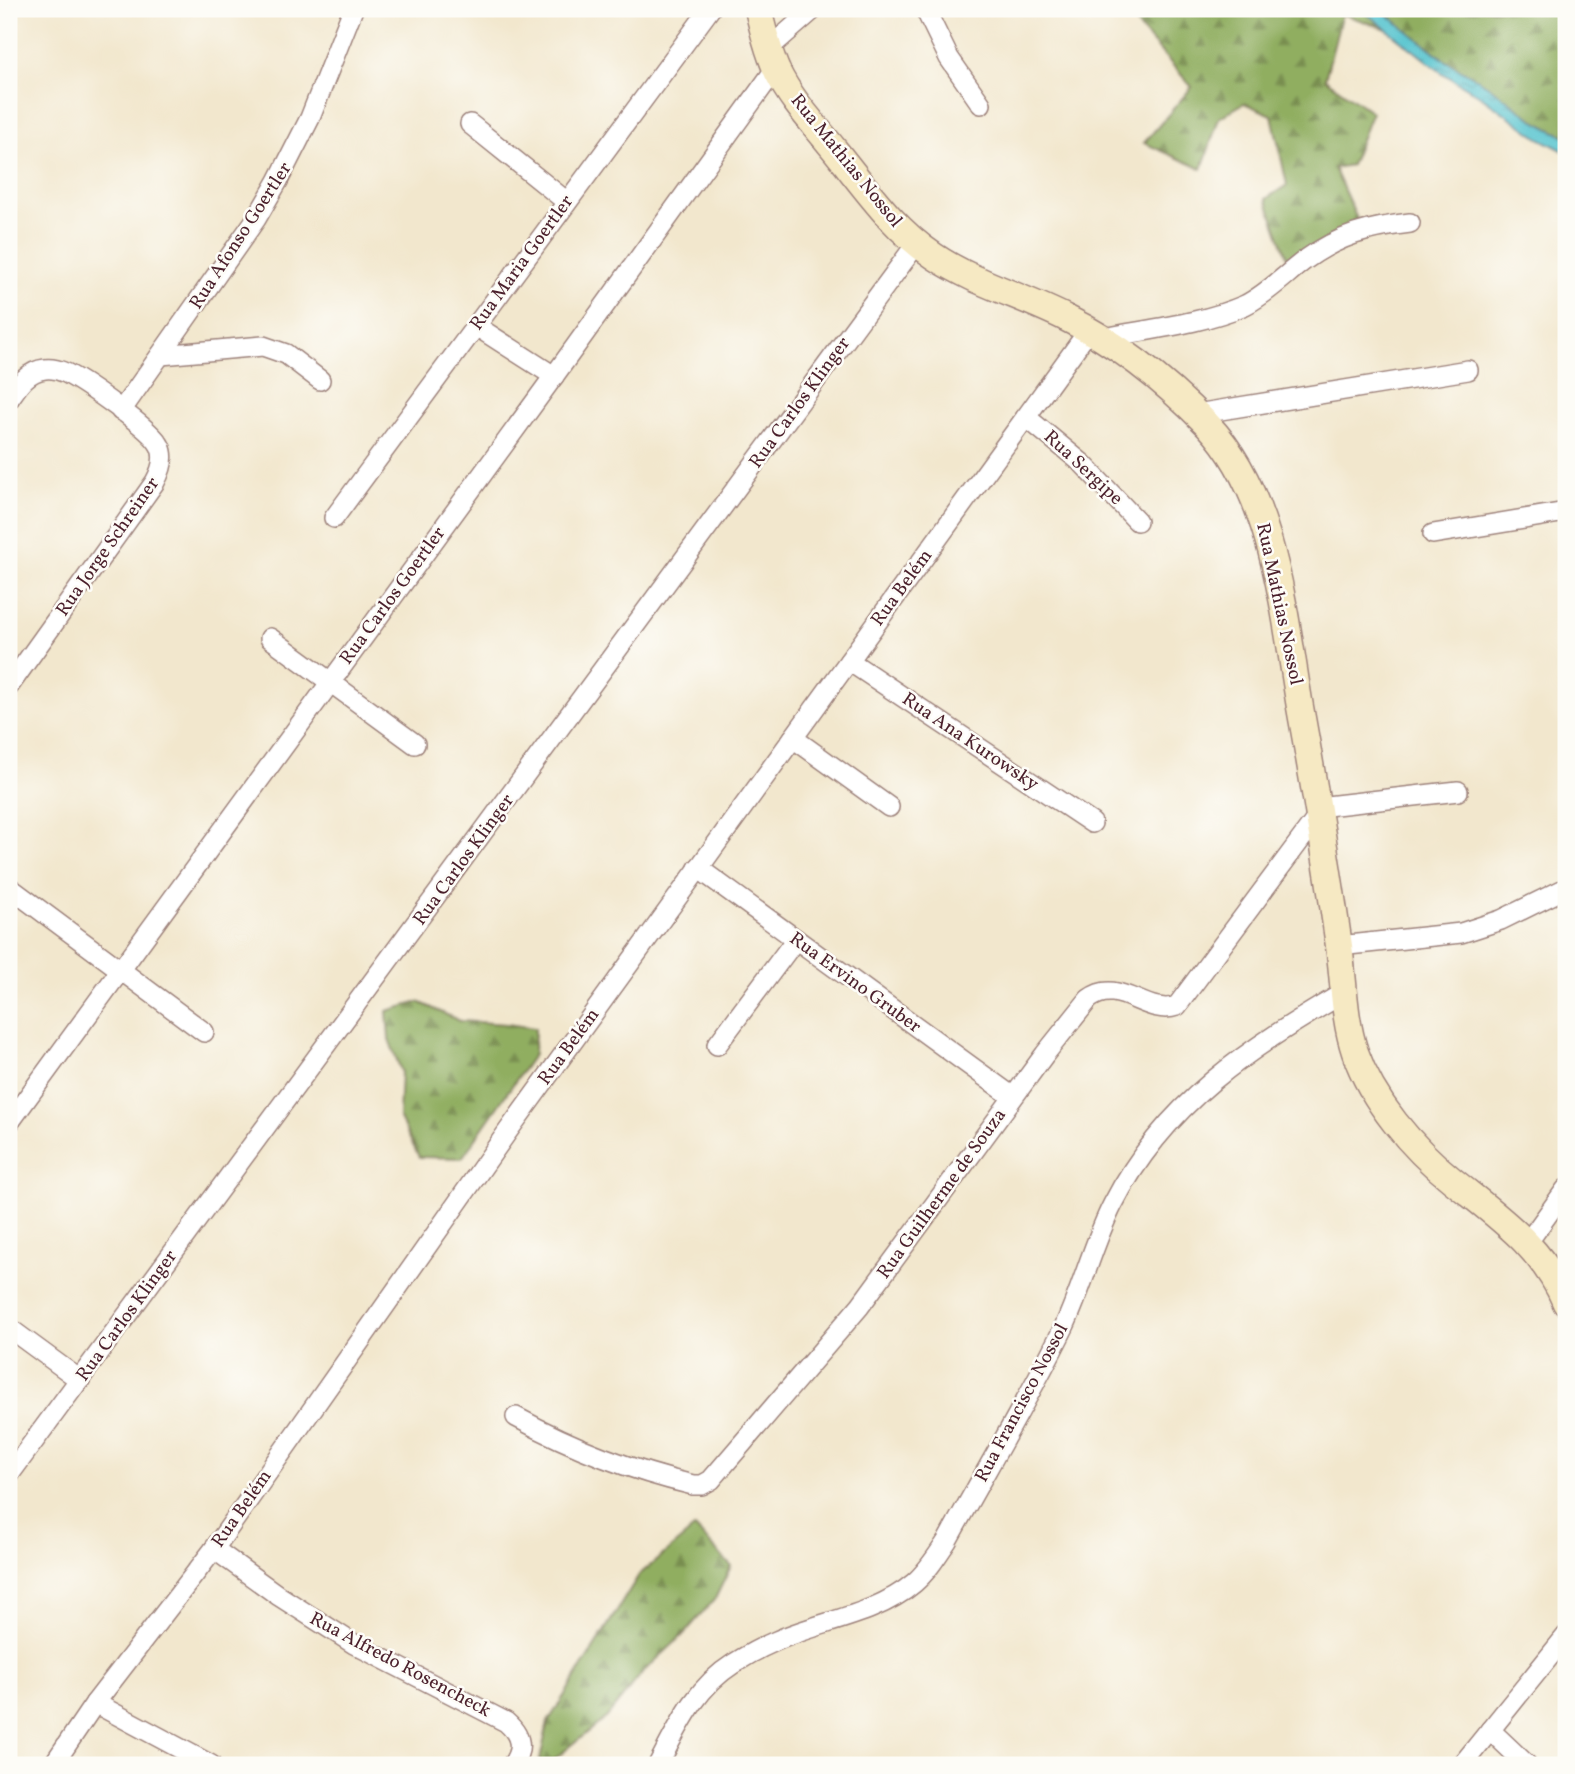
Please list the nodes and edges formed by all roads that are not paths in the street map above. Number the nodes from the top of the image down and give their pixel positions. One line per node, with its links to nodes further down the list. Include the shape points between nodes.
1 (353, 9): 14 (street, Rua Afonso Goertler, via 294,153 256,219)
2 (710, 9): 9 (street, Rua Maria Goertler)
3 (758, 9): 6 (street, Rua Mathias Nossol)
4 (814, 9): 6 (street, Rua Carlos Goertler)
5 (925, 9): 7 (street, via 949,58)
6 (772, 58): 11 (street, Rua Mathias Nossol, via 794,100 896,226); 16 (street, Rua Carlos Goertler)
7 (981, 104)
8 (470, 124): 9 (street)
9 (567, 202): 12 (street, Rua Maria Goertler)
10 (1410, 223): 13 (street, via 1342,238 1247,304 1226,312)
11 (917, 243): 13 (street, Rua Mathias Nossol, via 953,268); 51 (street, Rua Carlos Klinger)
12 (476, 326): 16 (street); 23 (street, Rua Maria Goertler)
13 (1096, 334): 20 (street, Rua Mathias Nossol, via 1152,374); 21 (street, Rua Belém)
14 (161, 355): 17 (street, via 263,346 286,354); 19 (street, Rua Afonso Goertler)
15 (1468, 370): 20 (street)
16 (554, 376): 28 (street, Rua Carlos Goertler)
17 (320, 380)
18 (9, 399): 19 (street, Rua Jorge Schreiner, via 30,374 52,368)
19 (121, 411): 29 (street, Rua Jorge Schreiner, via 160,444 160,473)
20 (1196, 414): 34 (street, Rua Mathias Nossol, via 1241,469 1264,530 1284,612)
21 (1026, 417): 24 (street, Rua Sergipe, via 1083,464); 27 (street, Rua Belém)
22 (1566, 512): 25 (street)
23 (334, 518)
24 (1137, 521)
25 (1433, 534)
26 (270, 638): 28 (street)
27 (849, 661): 30 (street, Rua Belém); 35 (street, Rua Ana Kurowsky)
28 (330, 682): 31 (street); 41 (street, Rua Carlos Goertler)
29 (9, 687)
30 (793, 737): 33 (street); 36 (street, Rua Belém)
31 (415, 744)
32 (1458, 792): 34 (street)
33 (889, 807)
34 (1319, 811): 40 (street, Rua Mathias Nossol); 45 (street, Rua Guilherme de Souza, via 1177,1006 1157,1008 1115,992 1096,994)
35 (1092, 823)
36 (698, 868): 39 (street, Rua Ervino Gruber); 54 (street, Rua Belém)
37 (9, 887): 41 (street)
38 (1566, 888): 40 (street, via 1502,920 1461,933)
39 (796, 939): 44 (street); 45 (street, Rua Ervino Gruber)
40 (1339, 946): 42 (street, Rua Mathias Nossol)
41 (119, 969): 43 (street); 46 (street, Rua Carlos Goertler)
42 (1345, 992): 48 (street, Rua Mathias Nossol, via 1354,1049 1385,1108 1426,1156); 61 (street, Rua Francisco Nossol, via 1230,1065 1189,1102 1140,1159 1111,1207 1063,1329 947,1542 926,1571 895,1595 777,1640 731,1665 691,1702)
43 (204, 1032)
44 (717, 1045)
45 (1013, 1097): 52 (street, Rua Guilherme de Souza, via 860,1306 711,1480 693,1485 600,1457)
46 (9, 1123)
47 (1566, 1189): 48 (street)
48 (1528, 1242): 49 (street, Rua Mathias Nossol, via 1559,1284)
49 (1566, 1303)
50 (9, 1328): 51 (street)
51 (80, 1380): 53 (street, Rua Carlos Klinger)
52 (516, 1417)
53 (9, 1475)
54 (214, 1549): 56 (street, Rua Belém); 60 (street, Rua Alfredo Rosencheck, via 354,1644 506,1721 517,1731 520,1744)
55 (1566, 1636): 57 (street)
56 (95, 1703): 58 (street, Rua Belém); 59 (street)
57 (1490, 1730): 62 (street); 63 (street)
58 (53, 1765)
59 (211, 1765)
60 (512, 1765)
61 (658, 1765)
62 (1462, 1765)
63 (1527, 1765)

